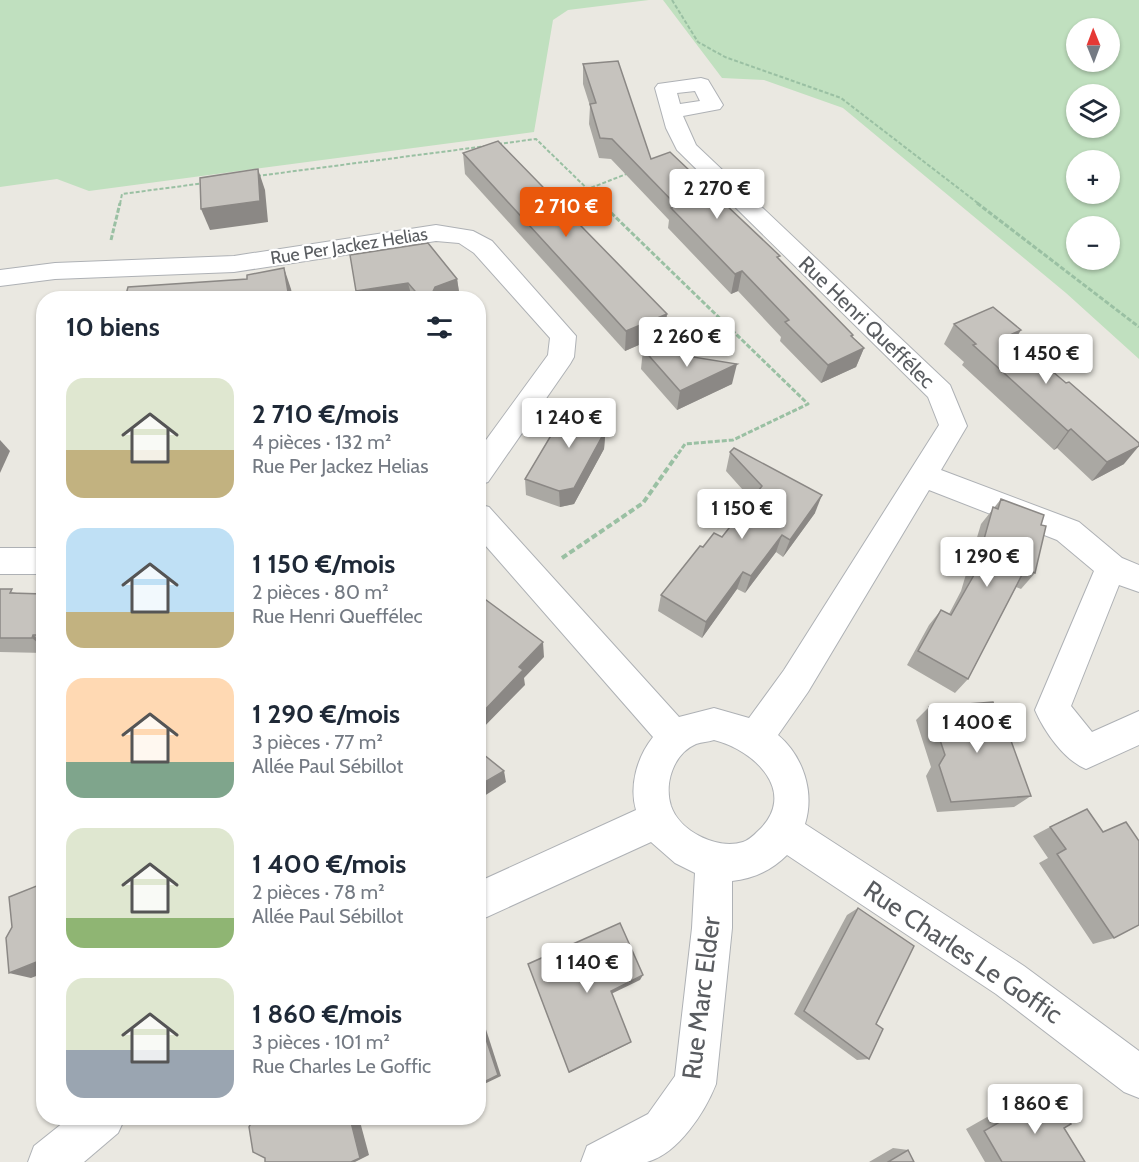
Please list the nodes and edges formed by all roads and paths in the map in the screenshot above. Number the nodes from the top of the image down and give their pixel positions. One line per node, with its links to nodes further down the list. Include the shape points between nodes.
1 (672, 0): 10 (path, via 698,42 725,57 841,98)
2 (672, 112): 3 (street, Rue Henri Queffélec)
3 (688, 150): 6 (path); 12 (street, Rue Henri Queffélec, via 940,392 953,426)
4 (252, 177): 6 (path, via 536,139)
5 (205, 183): 8 (path, via 122,194)
6 (587, 189): 7 (path); 17 (path, via 807,404 733,440 685,444 643,504)
7 (543, 206)
8 (105, 269): 9 (street, Rue Per Jackez Helias); 11 (street, Rue Per Jackez Helias, via 234,264 436,233 465,236 483,247 562,336 561,357)
9 (0, 278)
10 (1139, 327)
11 (486, 463)
12 (924, 476): 16 (street, via 1068,531); 20 (street, Rue Henri Queffélec)
13 (486, 525): 17 (street)
14 (0, 561): 15 (street)
15 (36, 561)
16 (1125, 573): 18 (street, via 1052,710 1086,752)
17 (534, 576): 19 (street)
18 (1139, 727)
19 (675, 737): 20 (street, via 714,724 736,728); 21 (street, via 661,753 652,773 651,796)
20 (756, 738): 22 (street, via 772,751 791,790 790,811)
21 (658, 819): 23 (street, via 681,847); 24 (street)
22 (783, 831): 23 (street, via 755,857); 25 (street, Rue Charles Le Goffic, via 1010,980)
23 (714, 861): 28 (street, Rue Marc Elder, via 712,928 695,1084 663,1129)
24 (486, 898)
25 (1139, 1077)
26 (95, 1125): 27 (street)
27 (50, 1162)
28 (603, 1162)

